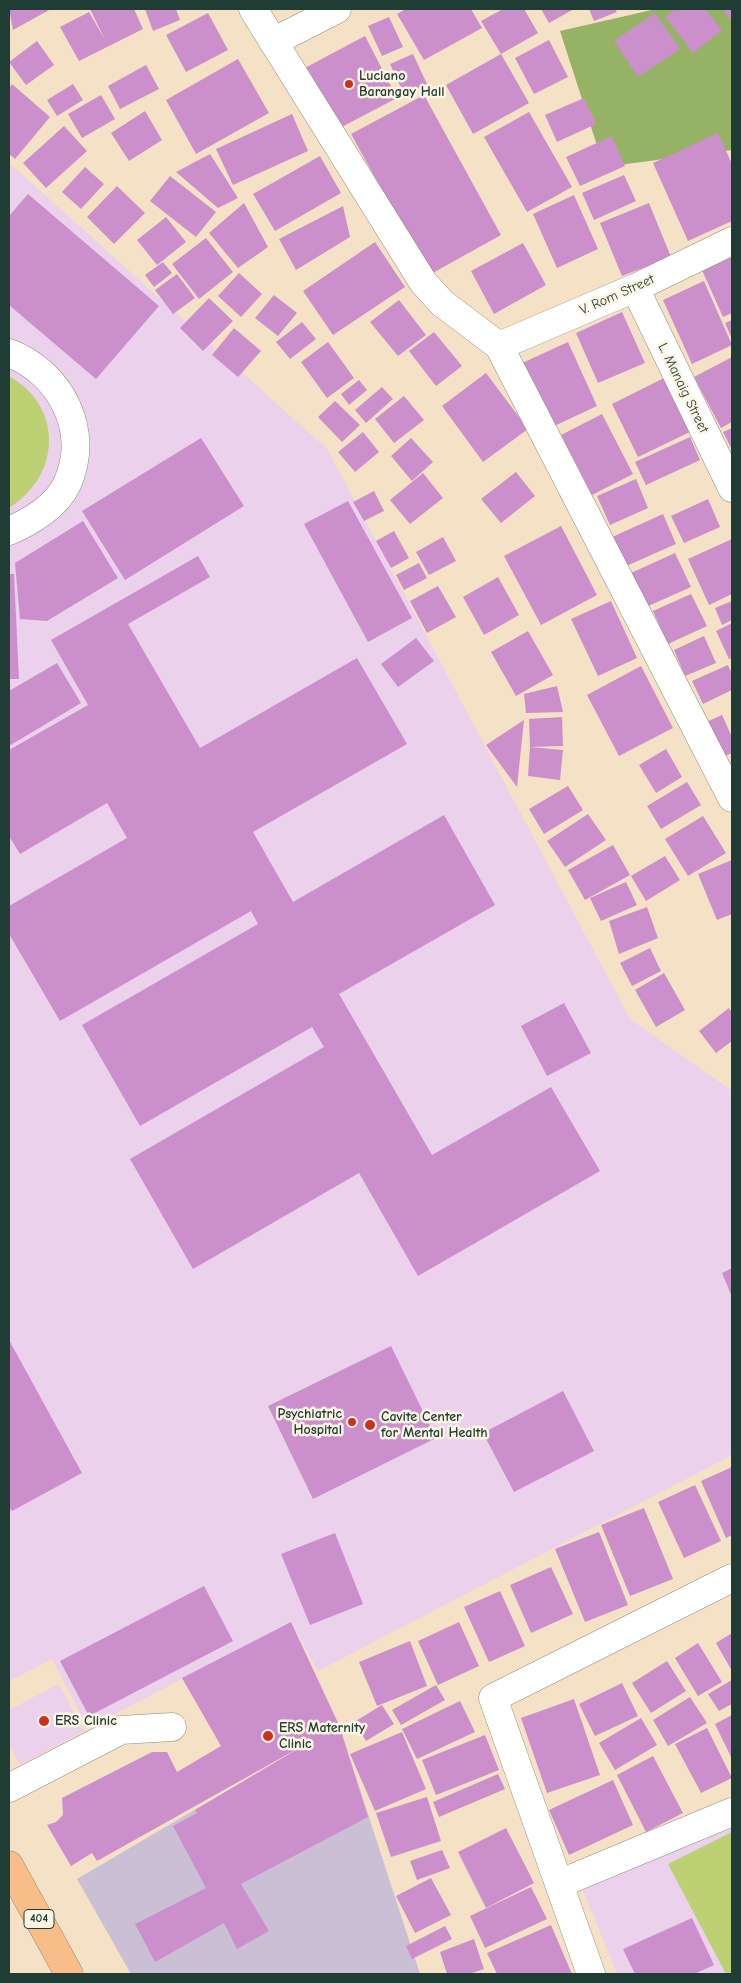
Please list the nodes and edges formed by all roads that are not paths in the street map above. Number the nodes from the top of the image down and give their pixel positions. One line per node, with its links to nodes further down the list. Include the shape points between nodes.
1 (252, 9): 3 (street)
2 (337, 9): 3 (street)
3 (273, 42): 6 (street, via 423,282 442,303)
4 (732, 241): 5 (street, V. Rom Street)
5 (635, 288): 6 (street, V. Rom Street); 8 (street, L. Manaig Street)
6 (500, 346): 10 (street)
7 (9, 354): 9 (street, via 40,369 54,384 67,408 75,440 67,485 54,502)
8 (732, 488)
9 (9, 532)
10 (732, 796)
11 (732, 1578): 16 (street, via 493,1698)
12 (172, 1727): 13 (street, via 121,1730)
13 (9, 1788)
14 (732, 1812): 16 (street)
15 (10, 1872): 17 (main road, 404)
16 (560, 1883): 18 (street)
17 (69, 1974)
18 (591, 1974)

